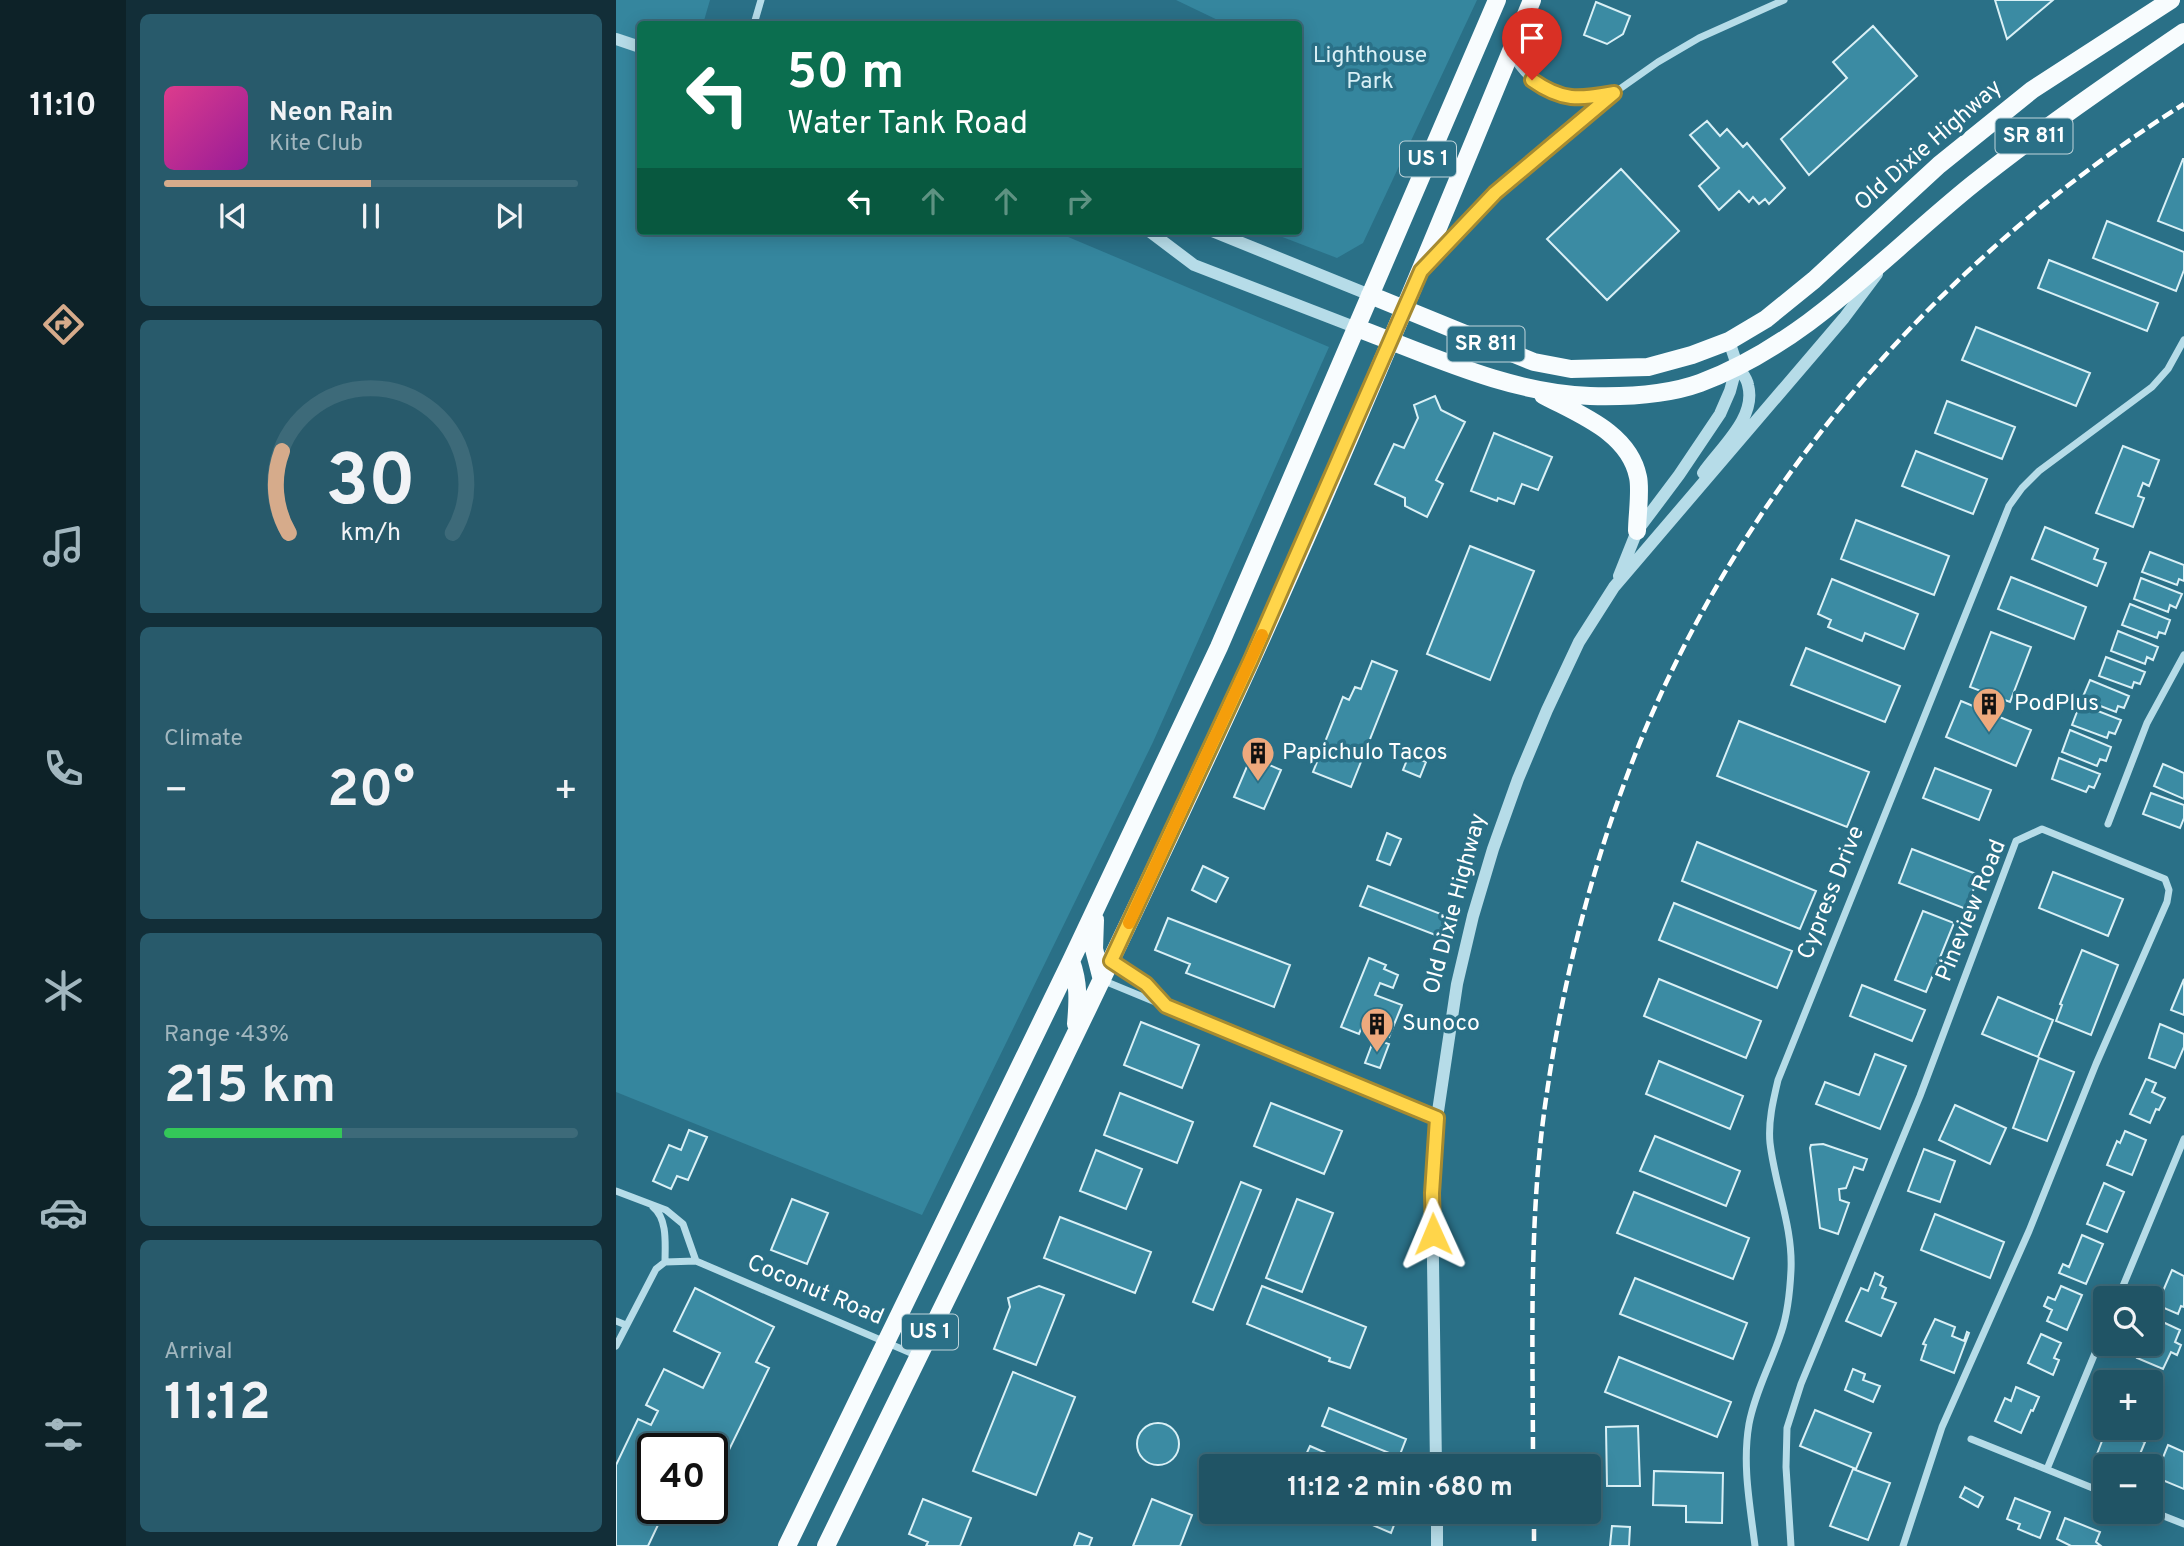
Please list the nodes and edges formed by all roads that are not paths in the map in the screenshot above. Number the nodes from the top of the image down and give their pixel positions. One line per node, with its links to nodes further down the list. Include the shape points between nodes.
1 (761, 0): 6 (street)
2 (1497, 0): 16 (main road, US 1)
3 (1532, 0): 10 (main road, US 1)
4 (1784, 0): 11 (street, via 1699,38)
5 (2171, 0): 21 (main road, Old Dixie Highway / SR 811, via 2032,90 1939,165 1814,280)
6 (755, 21)
7 (2184, 32): 14 (main road, Old Dixie Highway / SR 811, via 2031,138)
8 (616, 39): 9 (street)
9 (637, 46)
10 (1510, 54): 11 (street, via 1523,73 1562,97); 15 (main road, US 1)
11 (1614, 93): 15 (street, via 1495,193)
12 (1154, 235): 18 (street, via 1194,265)
13 (1222, 235): 16 (street)
14 (1894, 252): 22 (main road, Old Dixie Highway / SR 811, via 1777,345); 24 (street, Old Dixie Highway)
15 (1421, 271): 17 (main road, US 1)
16 (1370, 295): 17 (main road, Old Dixie Highway / SR 811); 18 (main road, US 1)
17 (1404, 310): 20 (main road, US 1); 21 (main road, Old Dixie Highway / SR 811, via 1534,362 1571,369 1648,367)
18 (1357, 328): 20 (main road, Old Dixie Highway / SR 811); 29 (main road, US 1, via 1219,647)
19 (2184, 340): 58 (street, Cypress Drive, via 2152,387 2039,471 2009,506 1778,1080 1770,1141 1789,1236 1790,1293 1781,1334 1749,1422 1745,1465)
20 (1391, 341): 23 (main road, Old Dixie Highway / SR 811); 31 (main road, US 1, via 1244,676)
21 (1730, 341): 22 (street)
22 (1737, 365): 23 (main road, Old Dixie Highway / SR 811, via 1699,384 1663,392 1590,396); 24 (street, via 1748,382 1748,411); 25 (street, Old Dixie Highway, via 1720,414)
23 (1534, 390): 25 (main road, via 1607,430 1625,449 1639,478)
24 (1679, 513): 26 (street, Old Dixie Highway)
25 (1637, 531): 26 (street, Old Dixie Highway)
26 (1614, 587): 35 (street, Old Dixie Highway, via 1579,642 1547,710 1493,849 1457,984)
27 (2184, 655): 28 (street, via 2147,723)
28 (2108, 824)
29 (1096, 909): 30 (main road, US 1); 32 (main road, via 1094,949)
30 (1071, 961): 34 (main road, via 1078,992); 44 (main road, US 1)
31 (1111, 961): 32 (main road, US 1); 33 (street, via 1146,984)
32 (1102, 980): 33 (street); 34 (main road, US 1)
33 (1166, 1006): 35 (street)
34 (1075, 1034): 46 (main road, US 1)
35 (1437, 1118): 49 (street, Old Dixie Highway, via 1432,1193)
36 (2184, 1139): 41 (street)
37 (616, 1191): 38 (street)
38 (650, 1205): 39 (street, via 666,1210 683,1224); 40 (street, via 660,1212)
39 (696, 1261): 40 (street); 44 (street, Coconut Road)
40 (665, 1262): 43 (street, via 649,1278)
41 (2123, 1286)
42 (616, 1321): 43 (street)
43 (626, 1325): 45 (street)
44 (886, 1343): 46 (street, Coconut Road); 55 (main road, US 1)
45 (616, 1346)
46 (918, 1356): 56 (main road, US 1)
47 (2094, 1356): 50 (street)
48 (1971, 1439): 50 (street)
49 (1436, 1454)
50 (2047, 1469): 51 (street)
51 (2093, 1488)
52 (2163, 1516): 54 (street)
53 (1437, 1524): 57 (street)
54 (2184, 1524)
55 (787, 1546)
56 (826, 1546)
57 (1437, 1546)
58 (1755, 1546)
59 (1791, 1546): 60 (street, Pineview Road, via 1787,1428 1801,1384 1920,1096 2016,841 2042,829 2165,879 2169,890 2029,1231 1942,1427)
60 (1903, 1546)

